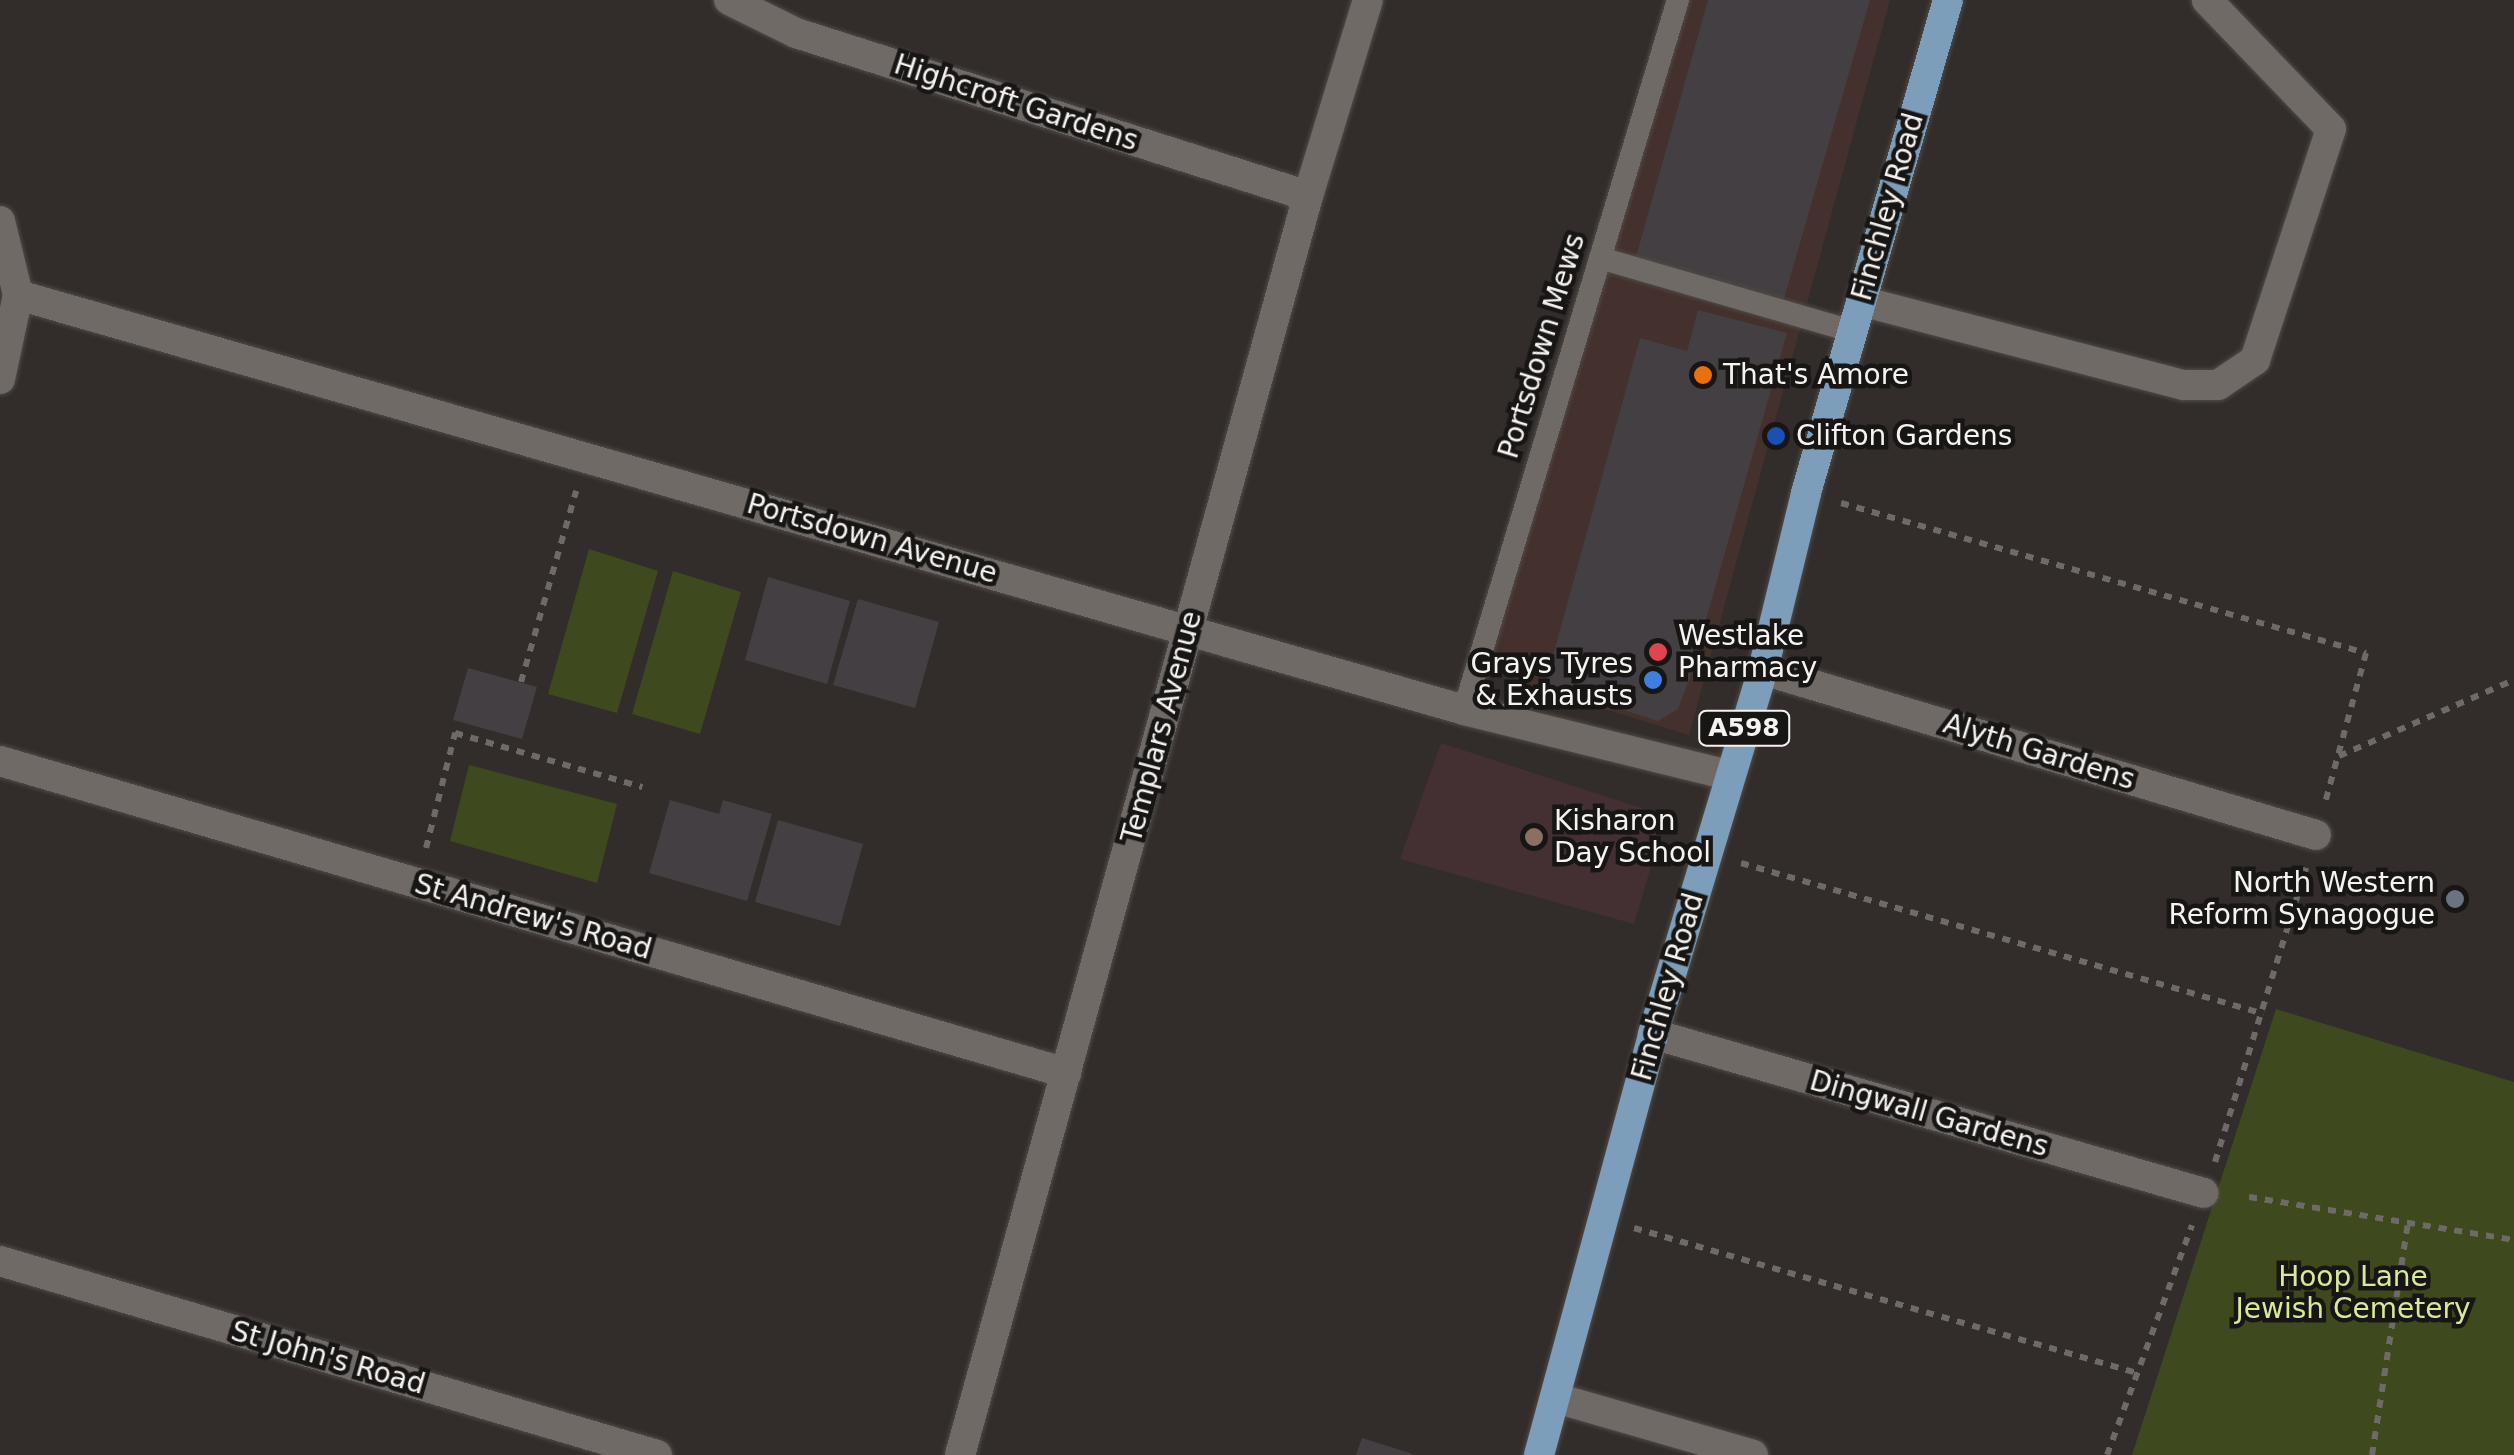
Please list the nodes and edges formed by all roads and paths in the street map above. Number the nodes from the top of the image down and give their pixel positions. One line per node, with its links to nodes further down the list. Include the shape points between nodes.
1 (728, 0): 6 (street, Highcroft Gardens, via 796,34)
2 (1368, 0): 6 (street, Templars Avenue)
3 (1678, 0): 8 (lane, Portsdown Mews)
4 (1948, 0): 10 (main road, Finchley Road / A598)
5 (2207, 0): 10 (street, via 2332,129 2255,360 2218,386 2184,385)
6 (1308, 196): 15 (street, Templars Avenue)
7 (0, 222): 9 (street)
8 (1600, 258): 11 (lane); 19 (lane, Portsdown Mews)
9 (18, 295): 12 (street); 15 (street, Portsdown Avenue)
10 (1861, 301): 11 (main road, Finchley Road / A598)
11 (1852, 330): 14 (main road, Finchley Road / A598)
12 (0, 379)
13 (577, 489): 18 (path)
14 (1806, 493): 16 (main road, Finchley Road / A598); 20 (path, via 2366,653)
15 (1189, 630): 19 (street, Portsdown Avenue); 29 (street, Templars Avenue)
16 (1763, 670): 22 (main road, Finchley Road / A598); 24 (street, Alyth Gardens)
17 (2514, 680): 20 (path)
18 (521, 682)
19 (1464, 710): 22 (street, Portsdown Avenue)
20 (2338, 756): 24 (path)
21 (0, 761): 26 (street, St Andrew's Road)
22 (1728, 775): 25 (main road, Finchley Road / A598)
23 (642, 787): 26 (path, via 455,733)
24 (2316, 835): 27 (path)
25 (1706, 853): 27 (path); 28 (main road, Finchley Road / A598)
26 (418, 884): 29 (street, St Andrew's Road)
27 (2264, 1014): 30 (path)
28 (1654, 1034): 30 (street, Dingwall Gardens); 32 (main road, Finchley Road / A598)
29 (1066, 1074): 39 (street, Templars Avenue)
30 (2204, 1193): 36 (path)
31 (2249, 1197): 33 (path)
32 (1604, 1219): 36 (path); 37 (main road, Finchley Road / A598)
33 (2408, 1223): 34 (path); 43 (path)
34 (2514, 1240)
35 (0, 1261): 38 (street, St John's Road)
36 (2137, 1373): 42 (path)
37 (1556, 1398): 40 (main road, Finchley Road / A598); 41 (street)
38 (656, 1455)
39 (960, 1455)
40 (1539, 1455)
41 (1752, 1455)
42 (2107, 1455)
43 (2372, 1455)

